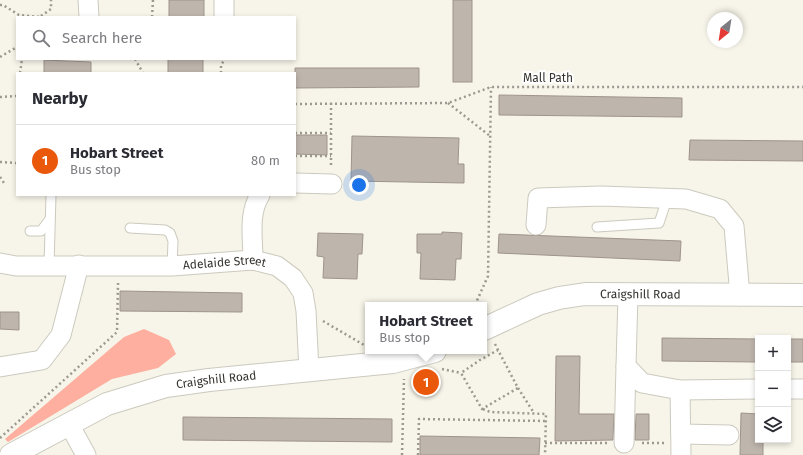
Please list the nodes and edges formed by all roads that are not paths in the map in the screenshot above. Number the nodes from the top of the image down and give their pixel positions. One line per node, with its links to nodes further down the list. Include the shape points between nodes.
1 (88, 0): 3 (street)
2 (224, 0): 4 (street)
3 (89, 16)
4 (224, 16)
5 (296, 182): 6 (street)
6 (332, 184)
7 (50, 196): 10 (lane)
8 (259, 196): 15 (street, via 252,213)
9 (666, 199): 11 (street, via 601,196 538,198); 12 (lane, via 659,223); 21 (street, via 686,199 720,209 734,226)
10 (50, 219): 14 (lane, via 41,232); 18 (lane)
11 (536, 225)
12 (597, 226)
13 (130, 228): 19 (lane, via 165,230 170,233 173,241)
14 (30, 231)
15 (253, 260): 19 (street, Adelaide Street); 27 (street, Adelaide Street, via 277,266 293,278 303,293)
16 (0, 263): 18 (street, Adelaide Street, via 16,266)
17 (79, 265): 18 (street, Adelaide Street); 19 (street, Adelaide Street); 26 (street, via 62,335 42,360)
18 (49, 266)
19 (172, 266)
20 (628, 295): 21 (street, Craigshill Road); 23 (street, Craigshill Road, via 585,294 538,304); 25 (street)
21 (740, 296): 22 (street, Craigshill Road)
22 (803, 296)
23 (489, 336)
24 (437, 360): 27 (street, Craigshill Road, via 404,360)
25 (626, 366): 31 (street, via 642,383); 35 (street)
26 (0, 368)
27 (309, 371): 32 (street, Craigshill Road, via 166,386 107,404)
28 (755, 389): 31 (street)
29 (791, 389): 30 (street)
30 (803, 389)
31 (680, 390): 33 (street)
32 (68, 424): 36 (street, Craigshill Road); 37 (street)
33 (681, 434): 34 (street); 38 (street)
34 (729, 435)
35 (624, 443)
36 (11, 455)
37 (86, 455)
38 (681, 455)

